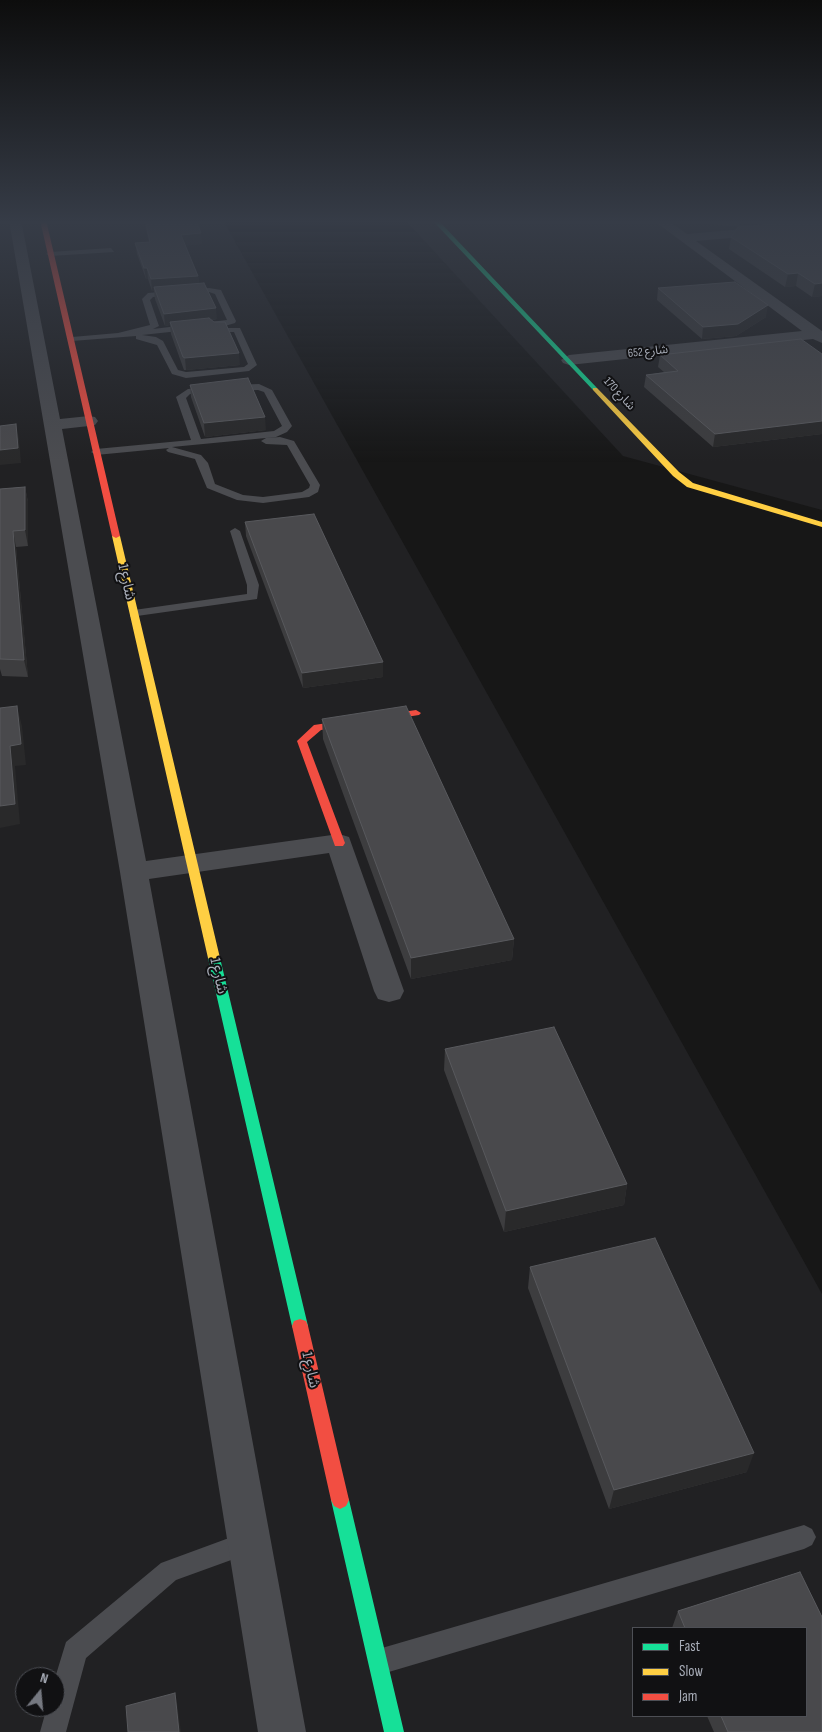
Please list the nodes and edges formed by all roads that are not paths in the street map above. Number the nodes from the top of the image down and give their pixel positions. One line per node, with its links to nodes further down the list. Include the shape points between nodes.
1 (34, 301): 13 (street, شارع 1)
2 (54, 301): 10 (street, شارع 1)
3 (147, 301): 7 (lane, via 155,326)
4 (222, 301): 7 (lane, via 232,321 225,324)
5 (512, 301): 11 (street, شارع 170)
6 (771, 301): 8 (street, شارع 652)
7 (118, 335): 9 (lane); 10 (lane)
8 (819, 336): 11 (street, شارع 652)
9 (141, 337): 9 (lane, via 160,343 176,372 186,375 253,366 237,330)
10 (72, 339): 12 (street, شارع 1)
11 (569, 360): 18 (street, شارع 170, via 690,485)
12 (89, 421): 13 (street); 16 (street, شارع 1)
13 (52, 425): 24 (street, شارع 1)
14 (197, 442): 14 (lane, via 276,434 287,426 265,388 251,386 188,392 181,397); 15 (lane)
15 (157, 446): 16 (lane); 17 (lane)
16 (96, 452): 20 (street, شارع 1)
17 (191, 453): 17 (lane, via 204,463 211,486 241,498 263,500 305,495 314,490 315,485 287,441 220,446)
18 (822, 525)
19 (235, 531): 20 (lane, via 254,596)
20 (134, 614): 23 (street, شارع 1)
21 (416, 713): 22 (street, via 318,727 302,741)
22 (338, 843): 23 (street); 25 (street)
23 (192, 863): 24 (street); 28 (street, شارع 1)
24 (134, 872): 27 (street, شارع 1)
25 (390, 991)
26 (804, 1538): 28 (lane)
27 (250, 1542): 29 (lane, via 169,1572 75,1651); 30 (street, شارع 1)
28 (378, 1662): 31 (street, شارع 1)
29 (53, 1732)
30 (282, 1732)
31 (394, 1732)

